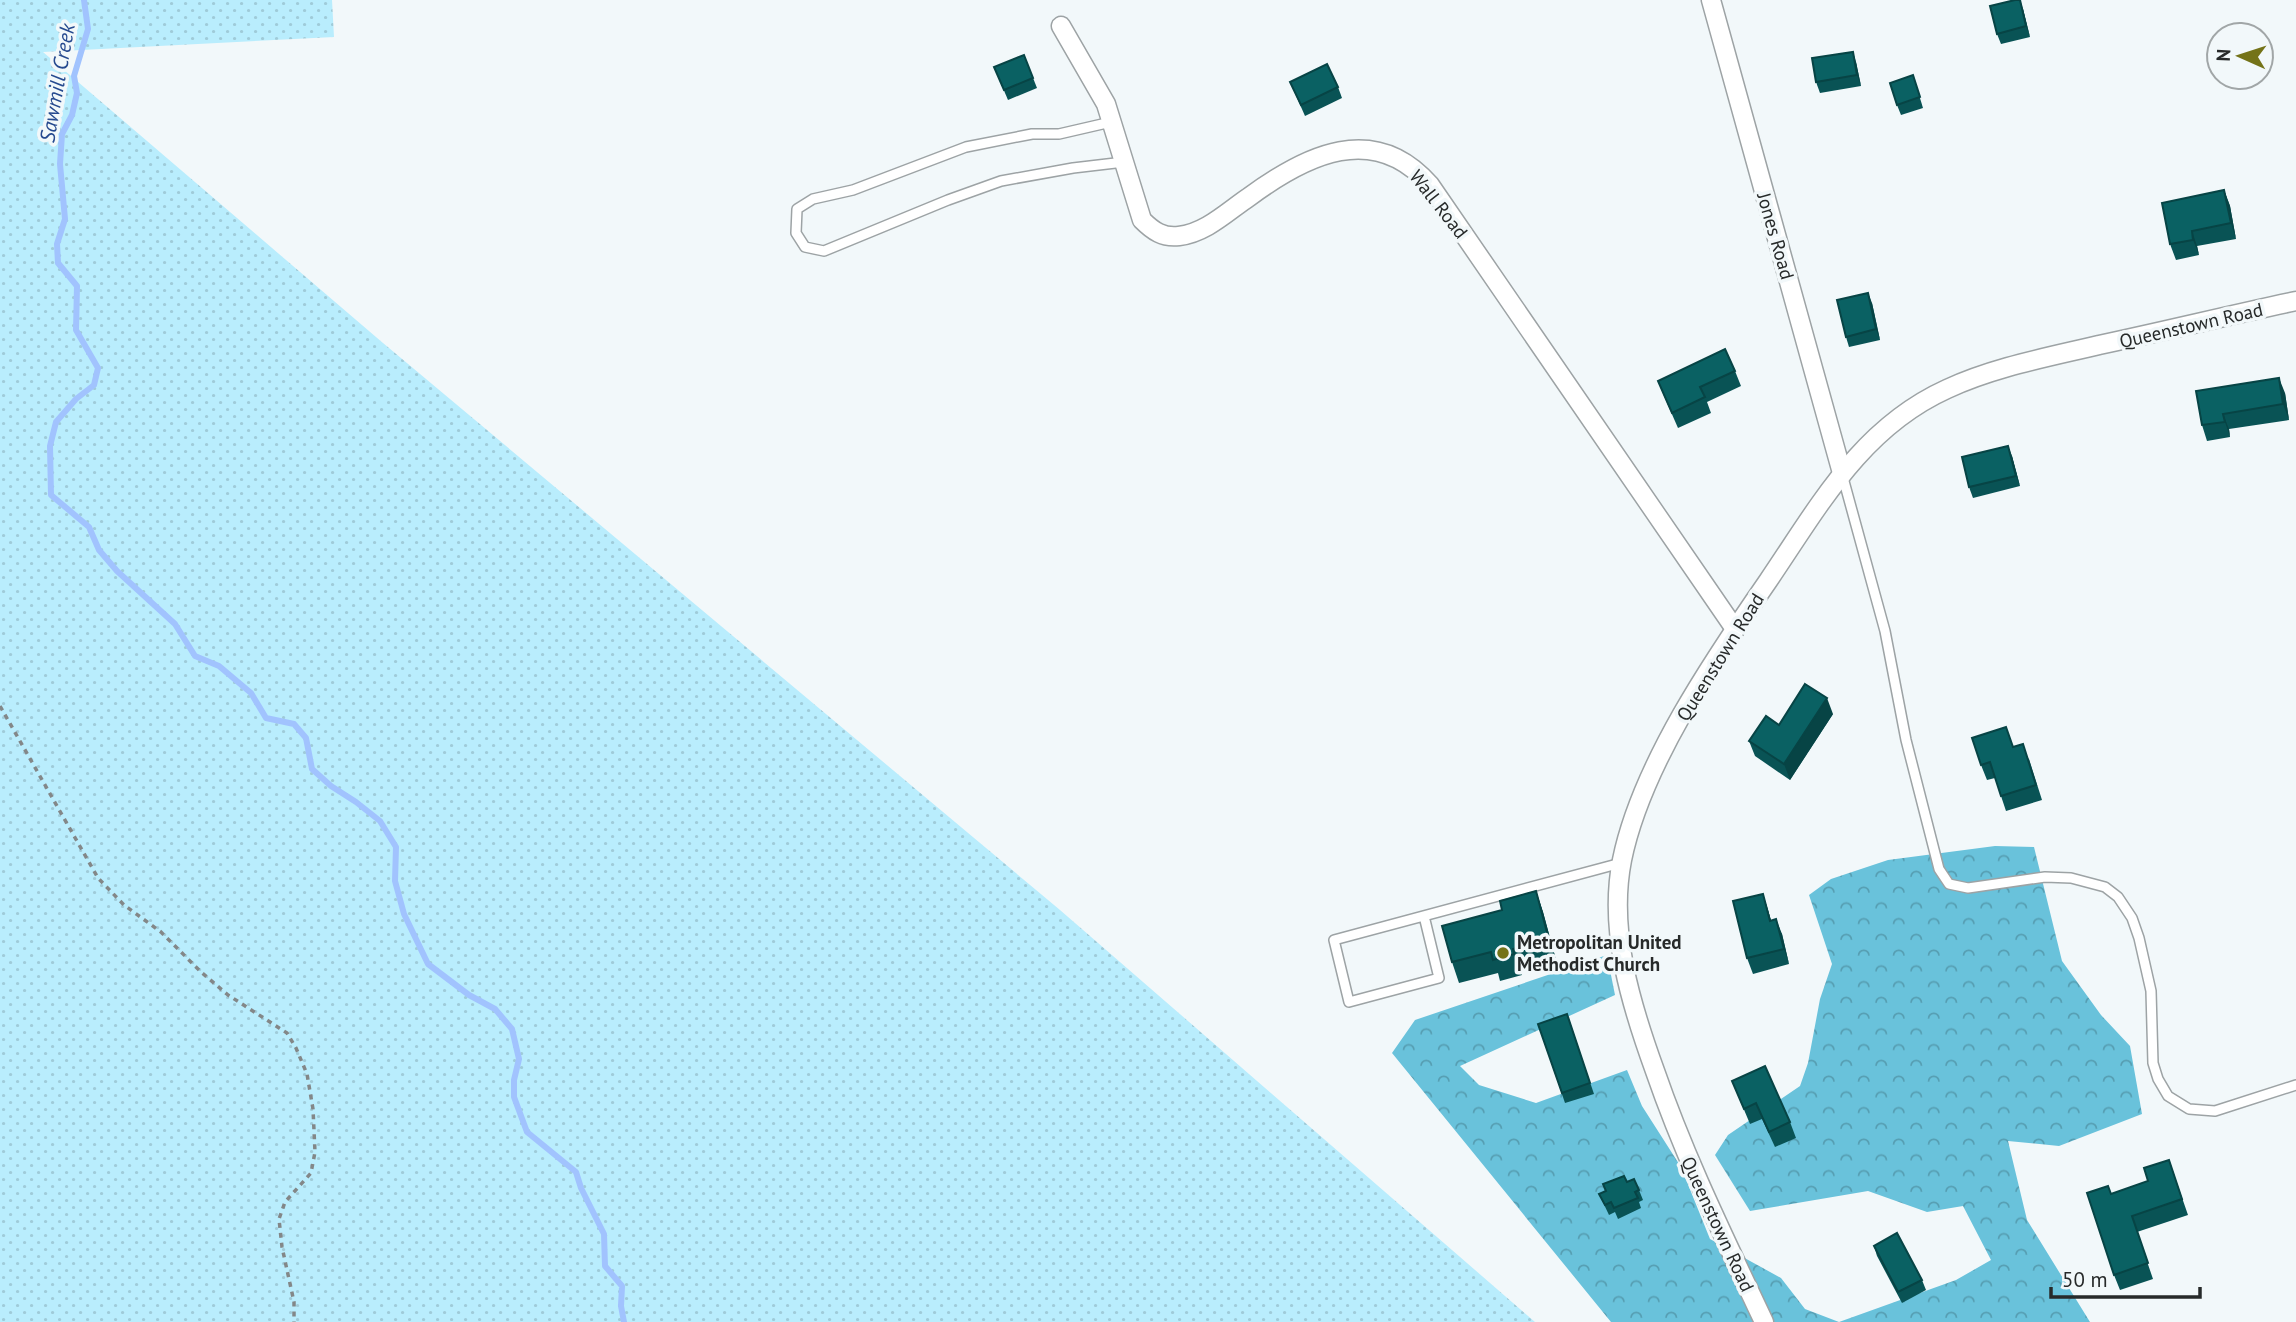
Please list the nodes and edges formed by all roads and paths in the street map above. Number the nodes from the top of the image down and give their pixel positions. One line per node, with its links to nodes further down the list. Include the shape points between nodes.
1 (1711, 0): 6 (street, Jones Road)
2 (1061, 26): 3 (street, Wall Road, via 1106,104)
3 (1111, 122): 4 (street, Wall Road); 4 (lane, via 967,148 853,190 813,199 797,209 796,233 805,247 824,251 1001,181)
4 (1124, 162): 7 (street, Wall Road, via 1142,220 1152,231 1166,236 1205,227 1264,186 1325,155 1364,149 1416,169)
5 (2296, 301): 6 (street, Queenstown Road, via 2008,368 1948,388 1894,421)
6 (1842, 473): 7 (street, Queenstown Road); 11 (lane, via 1885,631 1906,740 1939,869 1949,884 1968,888 2045,877 2105,887 2118,897 2139,938 2151,991 2153,1063 2168,1096 2189,1109 2215,1111)
7 (1735, 629): 9 (street, Queenstown Road, via 1656,766)
8 (0, 706): 12 (path, via 98,878 228,995 287,1033 296,1048 307,1074 315,1152 311,1173 285,1202 279,1219)
9 (1621, 863): 10 (lane); 13 (street, Queenstown Road, via 1619,928 1644,1042 1695,1176)
10 (1424, 916): 10 (lane, via 1334,940 1349,1002 1438,978)
11 (2296, 1085)
12 (294, 1322)
13 (1764, 1322)

